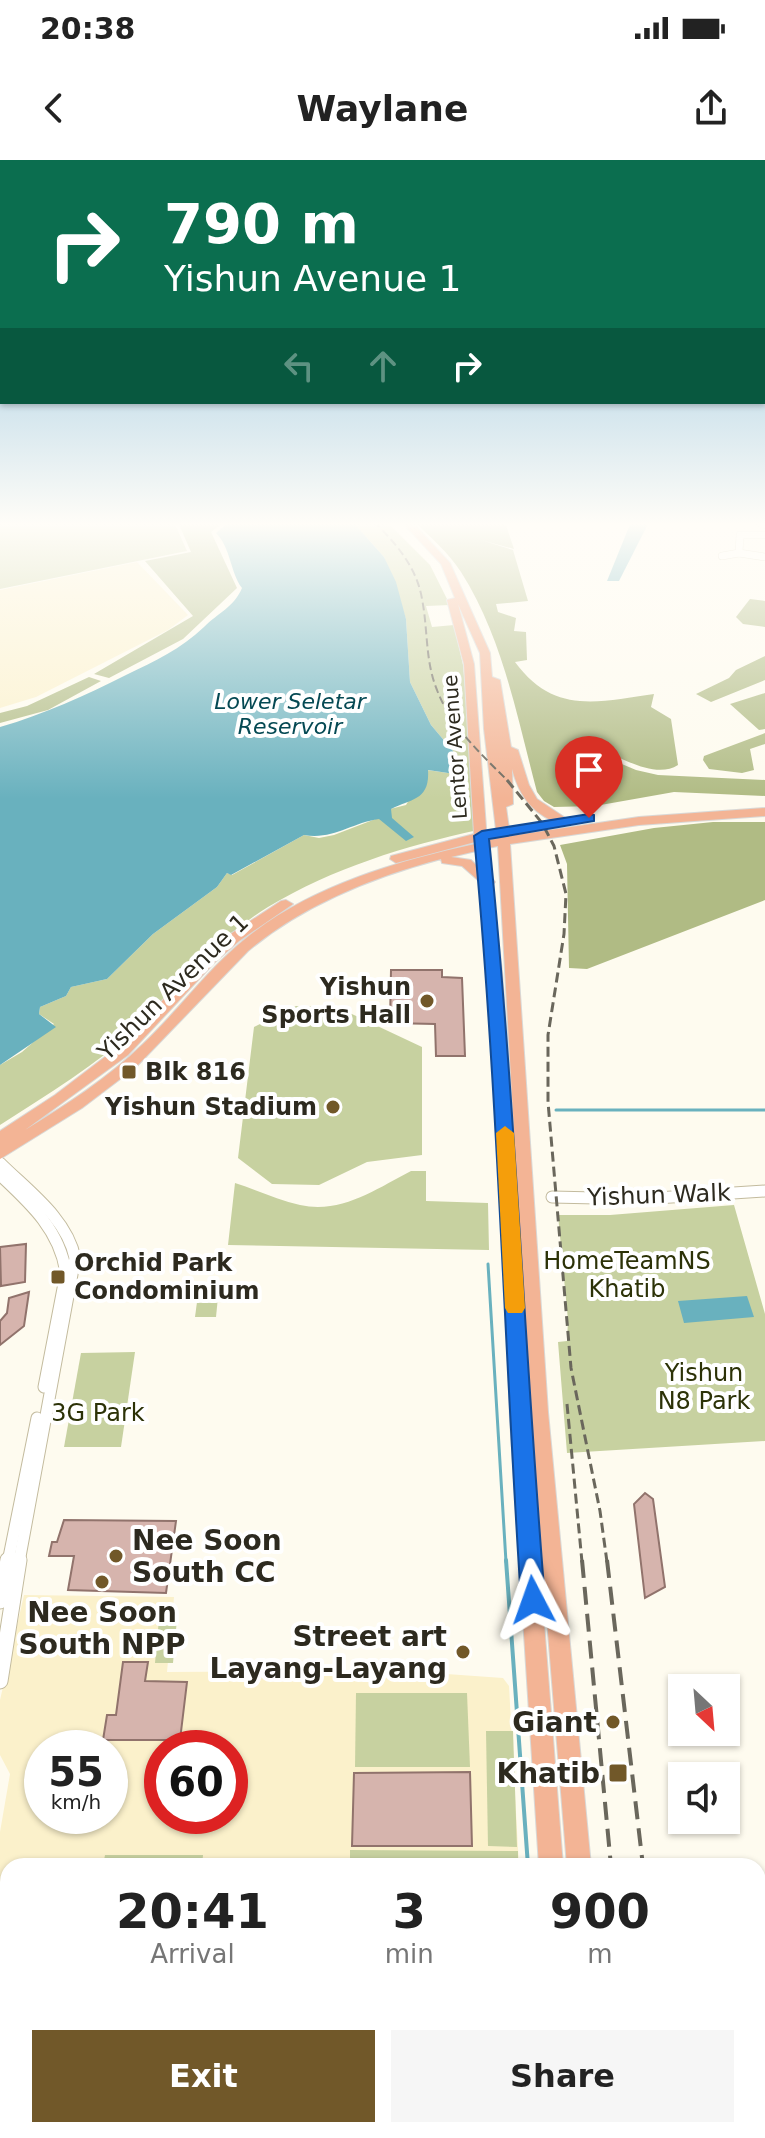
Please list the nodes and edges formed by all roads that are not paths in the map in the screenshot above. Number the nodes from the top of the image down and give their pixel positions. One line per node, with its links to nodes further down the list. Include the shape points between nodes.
1 (457, 614): 7 (main road, Lentor Avenue, via 469,664)
2 (468, 614): 3 (main road, Lentor Avenue)
3 (484, 661): 4 (main road, via 494,676); 9 (main road, Lentor Avenue)
4 (502, 720): 8 (main road, via 531,803); 9 (main road, via 508,797)
5 (765, 802): 8 (main road, Yishun Avenue 1)
6 (765, 812): 10 (main road, Yishun Avenue 1, via 677,816)
7 (479, 814): 11 (main road, Lentor Avenue); 12 (main road)
8 (564, 821): 9 (main road, Yishun Avenue 1)
9 (503, 831): 10 (main road, Yishun Avenue 1); 11 (main road, Yishun Avenue 1); 13 (main road)
10 (551, 834): 13 (main road)
11 (483, 841): 12 (main road, Yishun Avenue 1); 16 (main road, Lentor Avenue)
12 (437, 852): 14 (main road, Yishun Avenue 1); 15 (main road, Yishun Avenue 1); 16 (main road, via 466,863)
13 (505, 861): 23 (main road)
14 (343, 878): 15 (main road, via 361,875); 17 (main road, Yishun Avenue 1, via 292,901 234,938 123,1051)
15 (360, 882): 18 (main road, Yishun Avenue 1, via 314,901 259,935 137,1059 75,1107)
16 (488, 882): 23 (main road, Lentor Avenue)
17 (0, 1139)
18 (0, 1153)
19 (0, 1163): 25 (street, via 49,1214 75,1254)
20 (0, 1175): 24 (street, via 57,1239 66,1273)
21 (765, 1191): 22 (street, Yishun Walk, via 641,1199)
22 (552, 1197)
23 (532, 1446): 26 (main road); 27 (main road)
24 (0, 1601)
25 (0, 1681)
26 (551, 1858)
27 (578, 1858)

